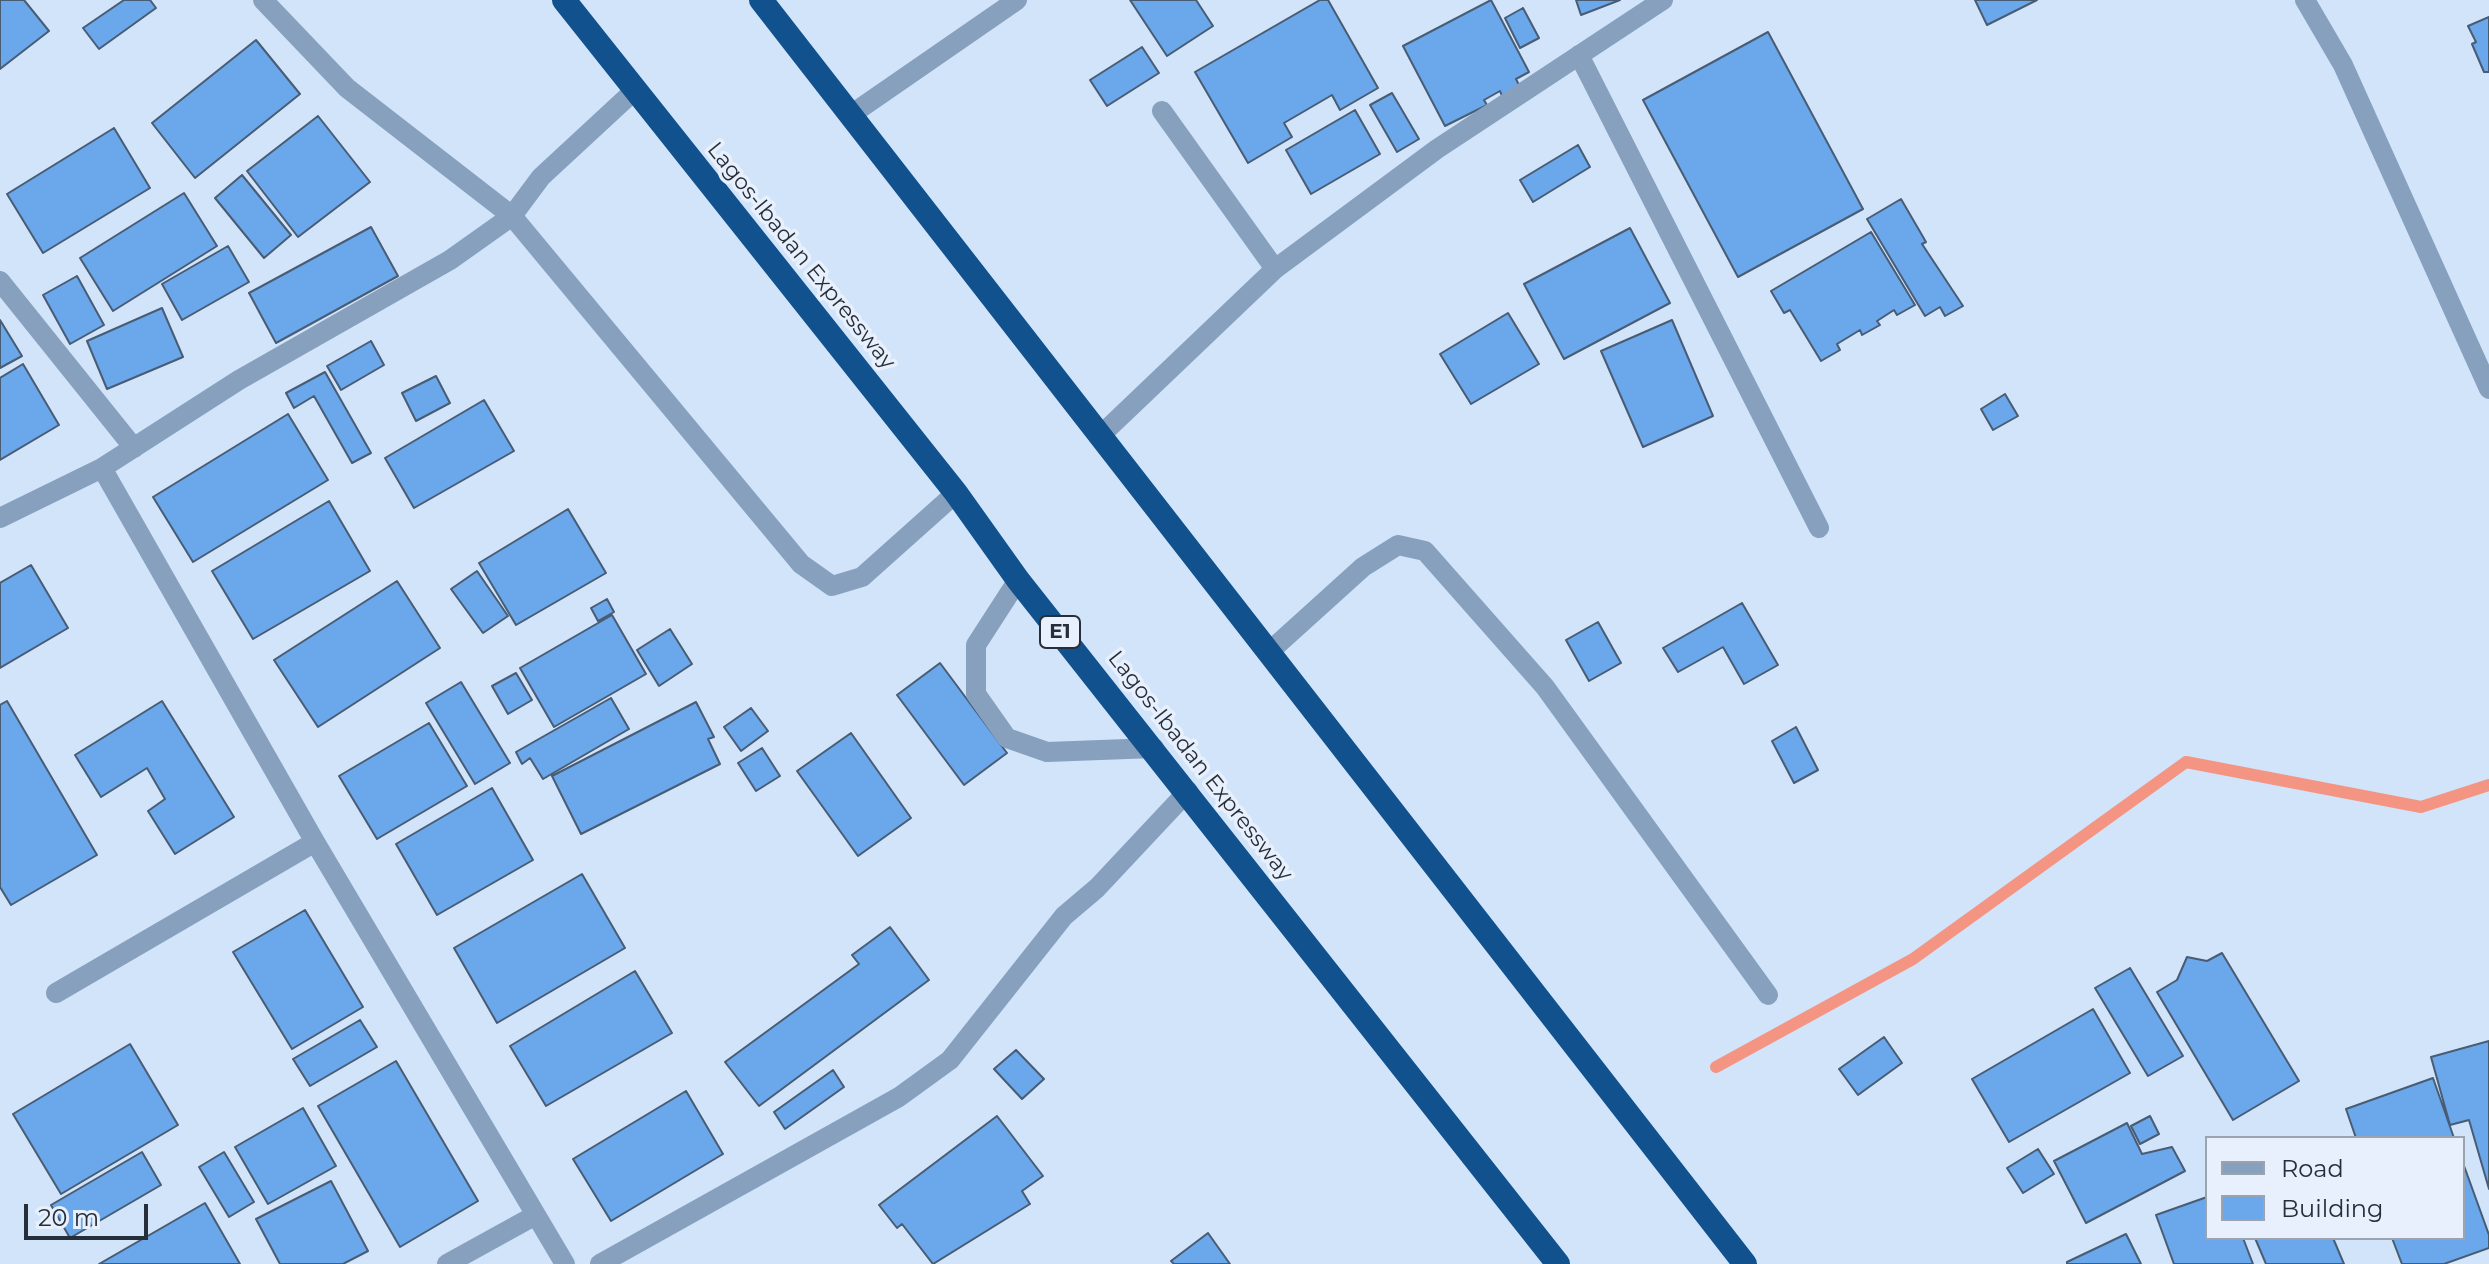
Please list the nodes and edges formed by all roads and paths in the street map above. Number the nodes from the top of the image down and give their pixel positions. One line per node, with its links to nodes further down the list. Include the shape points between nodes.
1 (263, 0): 11 (street, via 347,88)
2 (564, 0): 8 (highway, Lagos-Ibadan Expressway / E1)
3 (761, 0): 10 (highway)
4 (1017, 0): 10 (street)
5 (1663, 0): 7 (street)
6 (2305, 0): 14 (street, via 2343,65)
7 (1579, 55): 12 (street, via 1437,149); 20 (street)
8 (635, 90): 11 (street, via 541,177); 18 (highway, Lagos-Ibadan Expressway / E1)
9 (1162, 111): 12 (street)
10 (852, 114): 15 (highway)
11 (512, 216): 16 (street, via 450,260 239,380); 18 (street, via 801,564 832,586 862,577)
12 (1275, 269): 15 (street)
13 (0, 281): 16 (street)
14 (2489, 389)
15 (1102, 434): 22 (highway)
16 (134, 448): 17 (street)
17 (102, 468): 19 (street); 25 (street)
18 (956, 493): 21 (highway, Lagos-Ibadan Expressway / E1)
19 (0, 518)
20 (1819, 528)
21 (1018, 580): 23 (highway, Lagos-Ibadan Expressway / E1); 23 (street, via 976,645 976,694 1007,738 1047,752)
22 (1269, 652): 27 (street, via 1363,567 1398,545 1425,551 1545,687); 33 (highway)
23 (1154, 748): 24 (highway, Lagos-Ibadan Expressway / E1)
24 (1188, 791): 31 (street, via 1064,916 950,1060 899,1097); 32 (highway, Lagos-Ibadan Expressway / E1)
25 (315, 842): 26 (street); 28 (street)
26 (56, 993)
27 (1768, 995)
28 (534, 1216): 29 (street); 30 (street)
29 (447, 1264)
30 (565, 1264)
31 (600, 1264)
32 (1558, 1264)
33 (1745, 1264)

